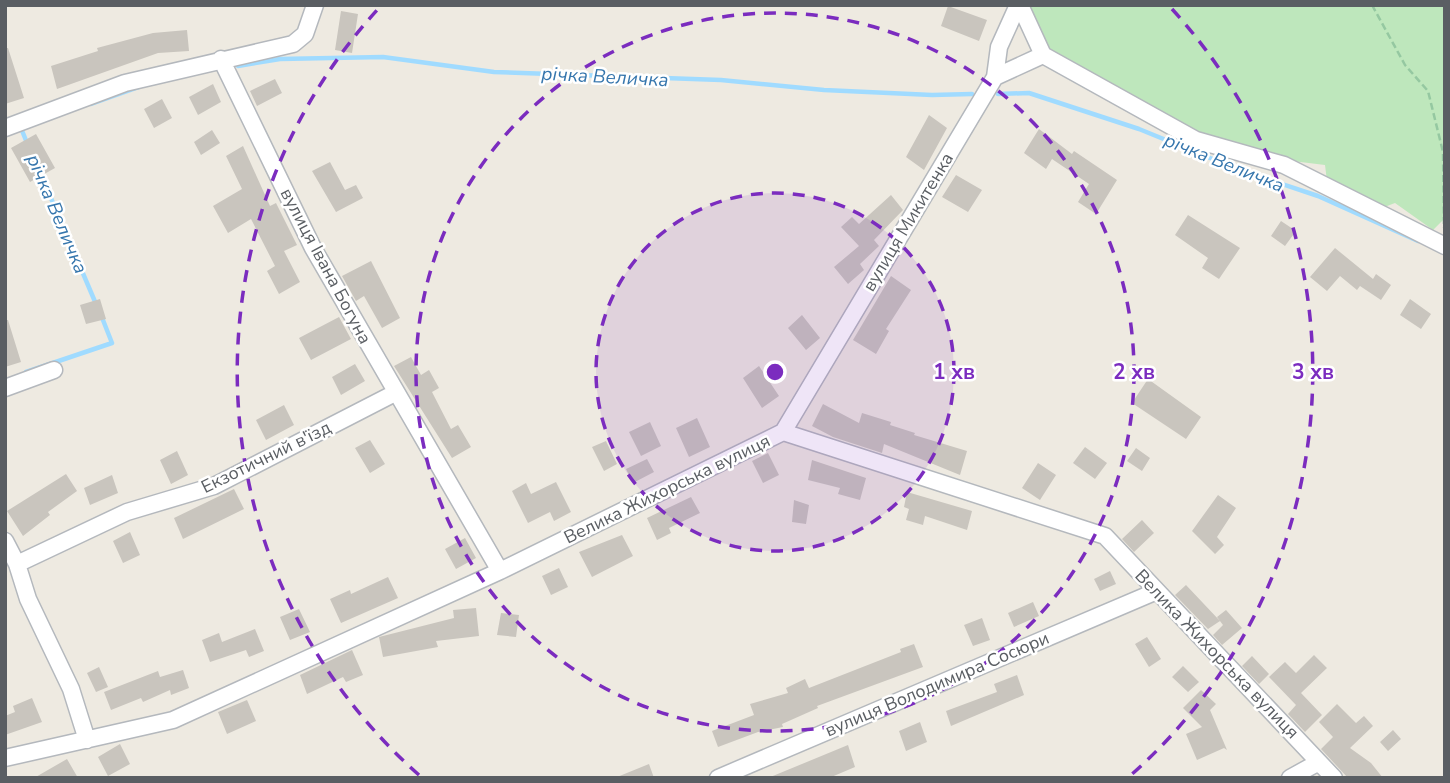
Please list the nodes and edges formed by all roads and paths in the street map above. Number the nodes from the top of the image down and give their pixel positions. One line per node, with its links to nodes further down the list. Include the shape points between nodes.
1 (315, 5): 5 (street, via 305,34 293,44)
2 (1019, 5): 4 (street); 6 (street, вулиця Микитенка, via 999,47)
3 (1373, 5): 8 (path, via 1405,65 1428,92 1443,152)
4 (1044, 55): 6 (street); 8 (street, via 1196,140 1284,165)
5 (221, 59): 7 (street, via 125,83); 11 (street, вулиця Івана Богуна, via 313,248)
6 (995, 77): 12 (street, вулиця Микитенка)
7 (5, 128)
8 (1440, 245)
9 (54, 370): 10 (street)
10 (5, 387)
11 (395, 393): 14 (street, Екзотичний в'їзд, via 214,486 127,512); 15 (street, вулиця Івана Богуна)
12 (783, 432): 15 (street, Велика Жихорська вулиця); 16 (street, Велика Жихорська вулиця, via 1105,536)
13 (5, 541): 14 (street)
14 (17, 564): 17 (street, via 28,599 71,690)
15 (500, 571): 17 (street, Велика Жихорська вулиця, via 173,720)
16 (1157, 591): 19 (street, Велика Жихорська вулиця); 20 (street, вулиця Володимира Сосюри)
17 (87, 740): 18 (street, Велика Жихорська вулиця)
18 (5, 758)
19 (1319, 762): 21 (street); 22 (street, Велика Жихорська вулиця)
20 (718, 778)
21 (1290, 778)
22 (1334, 778)

